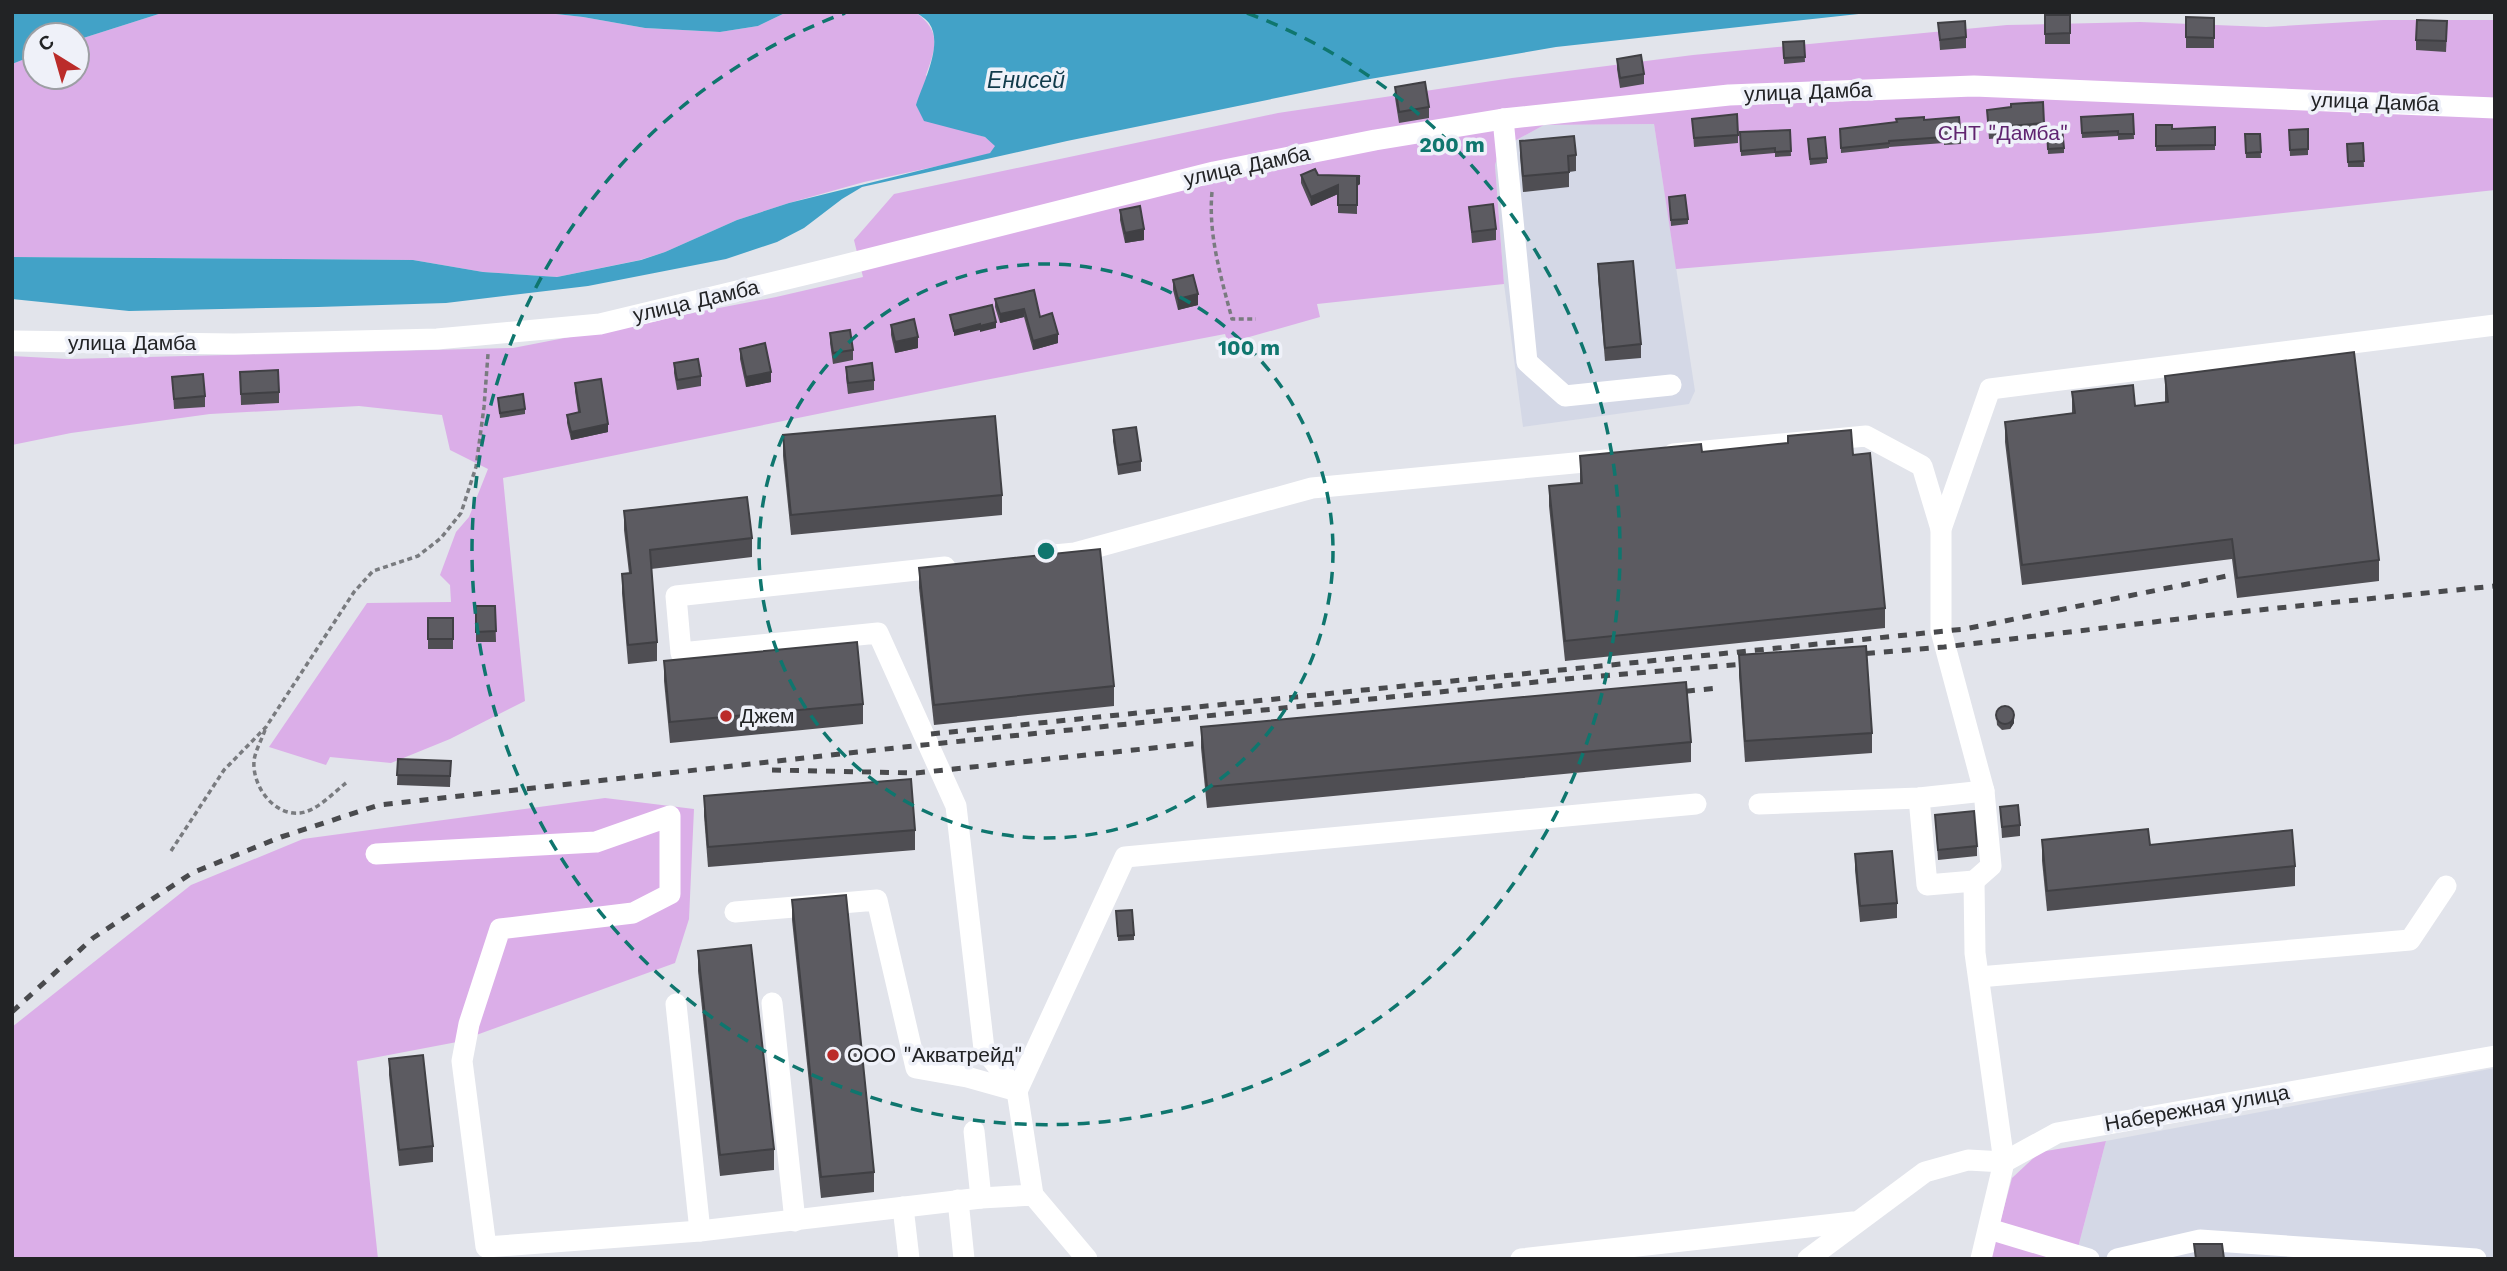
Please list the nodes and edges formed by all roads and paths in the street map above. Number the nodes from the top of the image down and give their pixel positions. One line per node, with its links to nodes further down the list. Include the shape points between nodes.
1 (2495, 108): 2 (street, улица Дамба, via 1974,86 1730,95)
2 (1503, 120): 3 (street, улица Дамба); 8 (street, via 1527,362 1565,396)
3 (1214, 172): 4 (path, via 1210,216 1222,285 1232,319); 6 (street, улица Дамба, via 600,324)
4 (1256, 319)
5 (2495, 325): 11 (street, via 1990,389)
6 (489, 334): 7 (street, улица Дамба, via 234,344); 14 (path, via 475,467 461,513 441,538 418,556 373,571 354,592)
7 (12, 341)
8 (1671, 385)
9 (1658, 455): 11 (street, via 1866,436 1922,466)
10 (1631, 458): 12 (street, via 1312,488 1075,553)
11 (1941, 529): 16 (street, via 1941,631)
12 (1034, 557)
13 (965, 565): 29 (street, via 676,596 681,653 878,633 956,806 984,1049)
14 (266, 727): 15 (path, via 254,762 260,789 278,809 300,813 322,803); 20 (path, via 224,770)
15 (346, 783)
16 (1984, 791): 17 (street); 22 (street, via 1991,866)
17 (1919, 798): 19 (street); 22 (street, via 1927,885)
18 (1696, 804): 29 (street, via 1125,857)
19 (1759, 804)
20 (171, 851)
21 (376, 854): 39 (street, via 596,842 670,816 670,894 633,913 500,929 462,1060 486,1247)
22 (1974, 881): 25 (street)
23 (2446, 886): 25 (street, via 2410,940)
24 (735, 912): 29 (street, via 877,900 916,1068)
25 (1979, 977): 31 (street)
26 (772, 1003): 36 (street)
27 (676, 1004): 39 (street)
28 (2495, 1056): 31 (street, Набережная улица, via 2057,1133)
29 (1017, 1091): 32 (street)
30 (974, 1131): 33 (street)
31 (2004, 1162): 37 (street, via 1968,1160 1925,1172); 38 (street)
32 (1033, 1195): 33 (street); 42 (street)
33 (981, 1198): 34 (street)
34 (958, 1200): 35 (street); 41 (street)
35 (903, 1208): 36 (street); 40 (street)
36 (795, 1221): 39 (street)
37 (1856, 1221): 43 (street); 44 (street)
38 (1989, 1229): 45 (street); 46 (street)
39 (700, 1231)
40 (909, 1259)
41 (964, 1259)
42 (1087, 1259)
43 (1521, 1259)
44 (1808, 1259)
45 (1981, 1259)
46 (2089, 1259)
47 (2117, 1259): 48 (street, via 2200,1240)
48 (2476, 1259)

